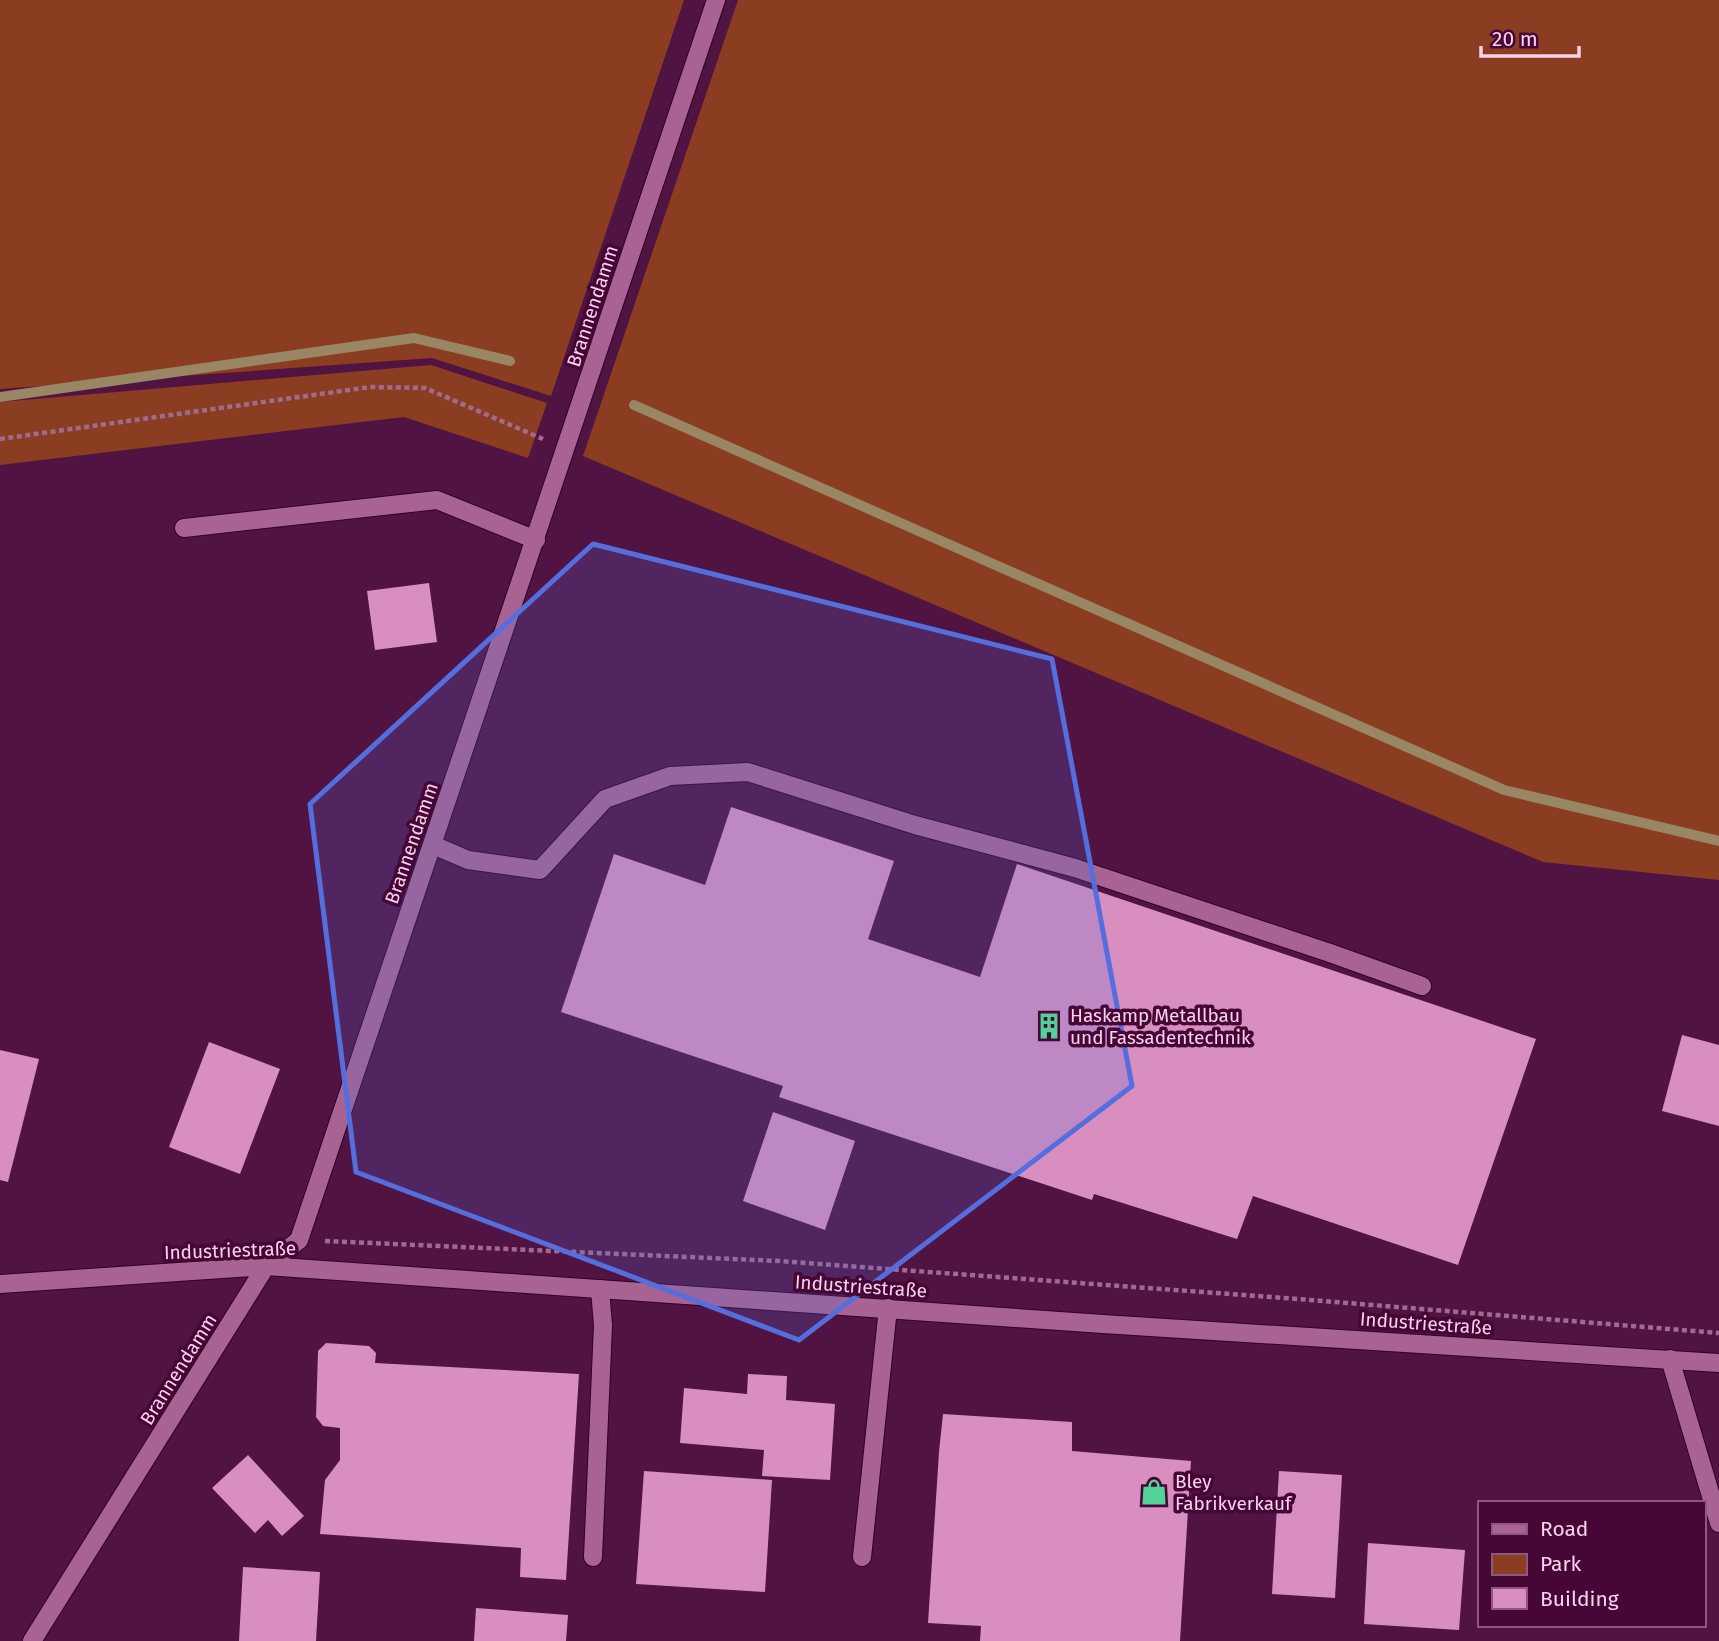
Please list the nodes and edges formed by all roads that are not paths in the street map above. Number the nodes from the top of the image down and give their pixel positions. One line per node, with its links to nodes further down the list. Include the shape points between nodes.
1 (716, 0): 3 (street, Brannendamm)
2 (184, 528): 3 (street, via 437,500)
3 (536, 540): 4 (street, Brannendamm)
4 (433, 845): 5 (street, via 468,860 540,870 605,799 670,776 748,772 915,825 1075,868); 6 (street, Brannendamm, via 299,1240)
5 (1422, 986)
6 (267, 1266): 7 (street, Industriestraße); 8 (street, Industriestraße); 15 (street, Brannendamm)
7 (0, 1284)
8 (600, 1289): 9 (street, Industriestraße); 13 (street, via 603,1325)
9 (887, 1308): 10 (street, Industriestraße); 14 (street)
10 (1670, 1359): 11 (street, Industriestraße); 12 (street)
11 (1719, 1363)
12 (1719, 1523)
13 (593, 1557)
14 (862, 1557)
15 (32, 1641)

